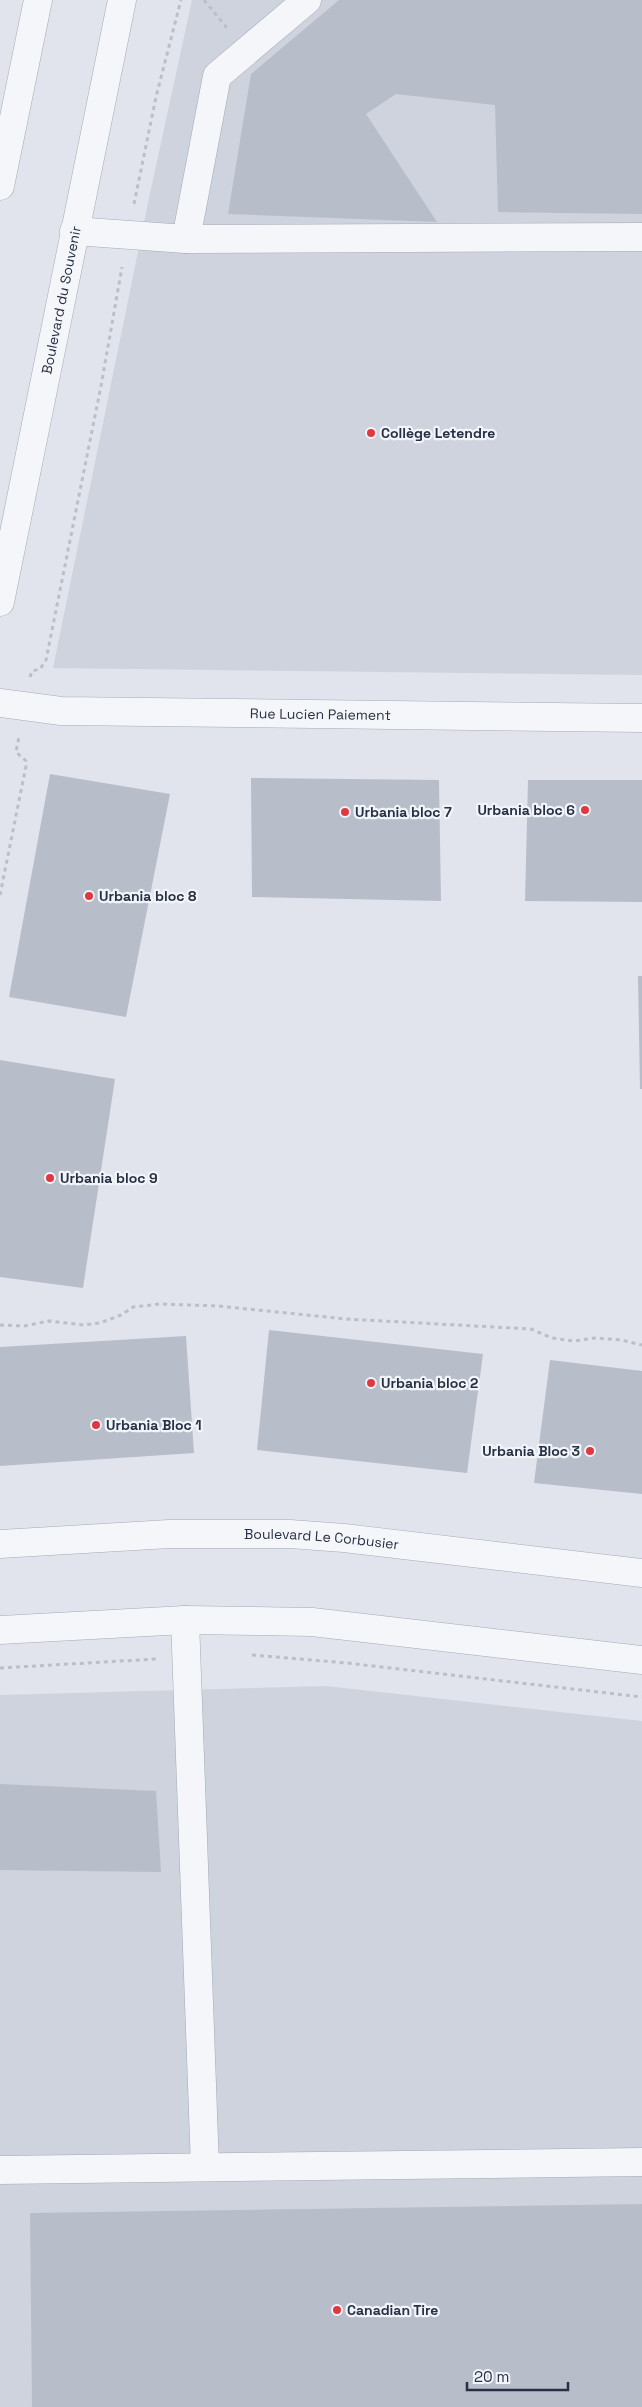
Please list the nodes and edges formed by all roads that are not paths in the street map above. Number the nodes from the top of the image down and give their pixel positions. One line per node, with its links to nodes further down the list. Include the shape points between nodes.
1 (38, 0): 4 (street)
2 (122, 0): 5 (street, Boulevard du Souvenir)
3 (307, 0): 7 (street, via 217,76)
4 (0, 186)
5 (74, 231): 7 (street); 8 (street, Boulevard du Souvenir)
6 (642, 238): 7 (street)
7 (186, 239)
8 (0, 602)
9 (0, 703): 10 (street, Rue Lucien Paiement, via 61,711)
10 (642, 718)
11 (0, 1544): 12 (street, Boulevard Le Corbusier, via 169,1534 290,1534)
12 (642, 1573)
13 (185, 1620): 14 (street); 15 (street, via 344,1624); 17 (street)
14 (0, 1630)
15 (642, 1660)
16 (642, 2162): 17 (street)
17 (205, 2167): 18 (street)
18 (0, 2170)

